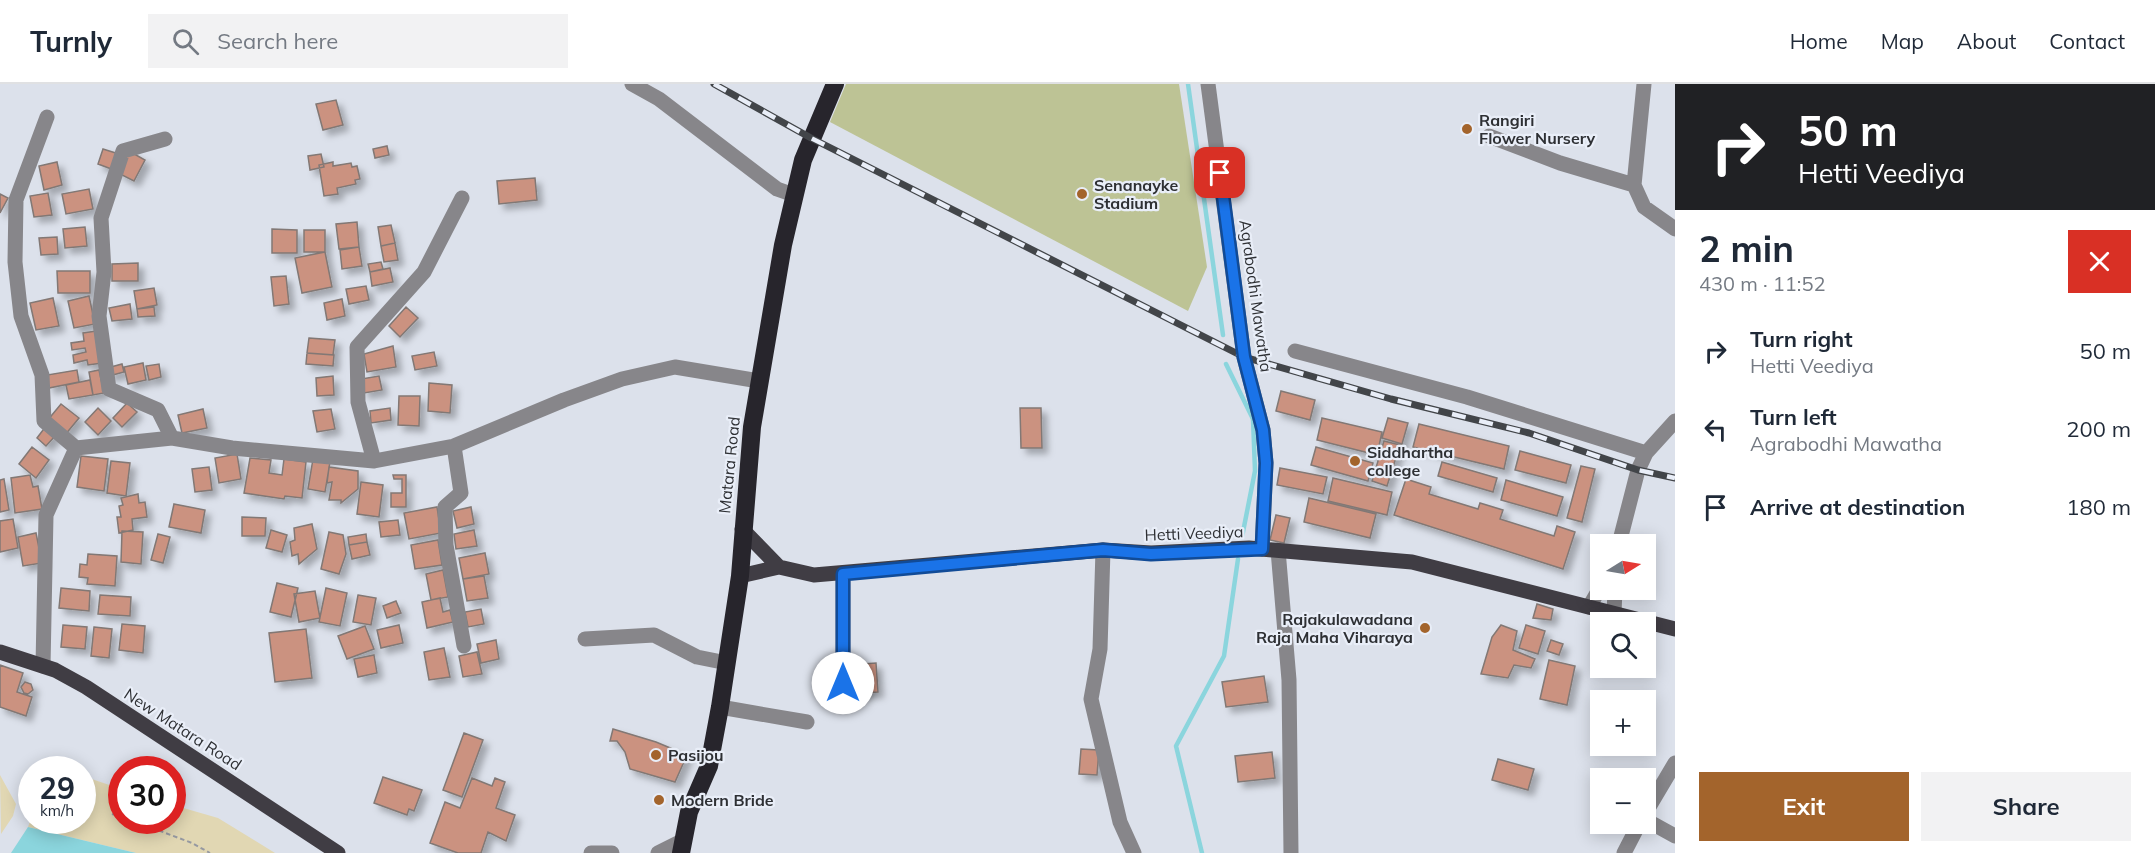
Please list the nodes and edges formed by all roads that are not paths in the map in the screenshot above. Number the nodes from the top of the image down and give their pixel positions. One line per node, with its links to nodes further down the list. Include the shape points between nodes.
1 (632, 84): 9 (street, via 659,99 777,189)
2 (835, 84): 9 (highway, Matara Road, via 807,149)
3 (1208, 84): 22 (street, Agrabodhi Mawatha, via 1244,357 1263,430 1266,463)
4 (1640, 85): 8 (street)
5 (47, 117): 17 (street, via 16,200 15,262 21,316 42,375 44,421)
6 (1489, 136): 8 (street)
7 (165, 139): 15 (street, via 123,151 101,218 104,273 99,316 109,389 158,410)
8 (1634, 185): 11 (street, via 1644,207)
9 (794, 195): 13 (highway, Matara Road)
10 (462, 198): 19 (street, via 424,272 357,346 358,402)
11 (1675, 229)
12 (1295, 351): 18 (street, via 1467,397)
13 (759, 381): 16 (street, via 675,367 622,379); 20 (highway, Matara Road)
14 (1675, 421): 18 (street)
15 (172, 438): 17 (street); 19 (street, via 232,448)
16 (454, 446): 19 (street); 34 (street, via 461,493 446,507 446,545)
17 (76, 448): 37 (street, via 46,515)
18 (1646, 453): 21 (street)
19 (374, 461)
20 (742, 529): 25 (main road); 27 (highway, Matara Road)
21 (1622, 534)
22 (1256, 549): 23 (main road, Hetti Veediya, via 1151,554); 24 (main road, Hetti Veediya)
23 (1103, 550): 26 (main road, Hetti Veediya); 51 (street, via 1100,649 1091,699 1120,822)
24 (1278, 550): 29 (main road, Hetti Veediya, via 1412,562); 52 (street, via 1289,680)
25 (779, 567): 26 (main road, Hetti Veediya, via 803,574); 27 (main road, Hetti Veediya)
26 (843, 574): 38 (street)
27 (740, 576): 36 (highway, Matara Road)
28 (1593, 600): 29 (street)
29 (1589, 607): 30 (main road, Hetti Veediya)
30 (1610, 612)
31 (1656, 625): 32 (main road, Hetti Veediya)
32 (1675, 630)
33 (585, 639): 36 (street, via 654,635 697,657)
34 (464, 646)
35 (0, 652): 37 (main road, New Matara Road)
36 (727, 663): 39 (highway, Matara Road)
37 (42, 666): 47 (main road, New Matara Road, via 56,670 122,710)
38 (843, 683)
39 (720, 707): 40 (street); 46 (highway, Matara Road, via 709,766 688,812)
40 (807, 722)
41 (1675, 763): 42 (street)
42 (1656, 795)
43 (1656, 826): 45 (street)
44 (1634, 834): 53 (street)
45 (1675, 836)
46 (682, 847): 50 (street)
47 (338, 853)
48 (591, 853): 49 (street)
49 (612, 853)
50 (658, 853)
51 (1134, 853)
52 (1291, 853)
53 (1624, 853)

